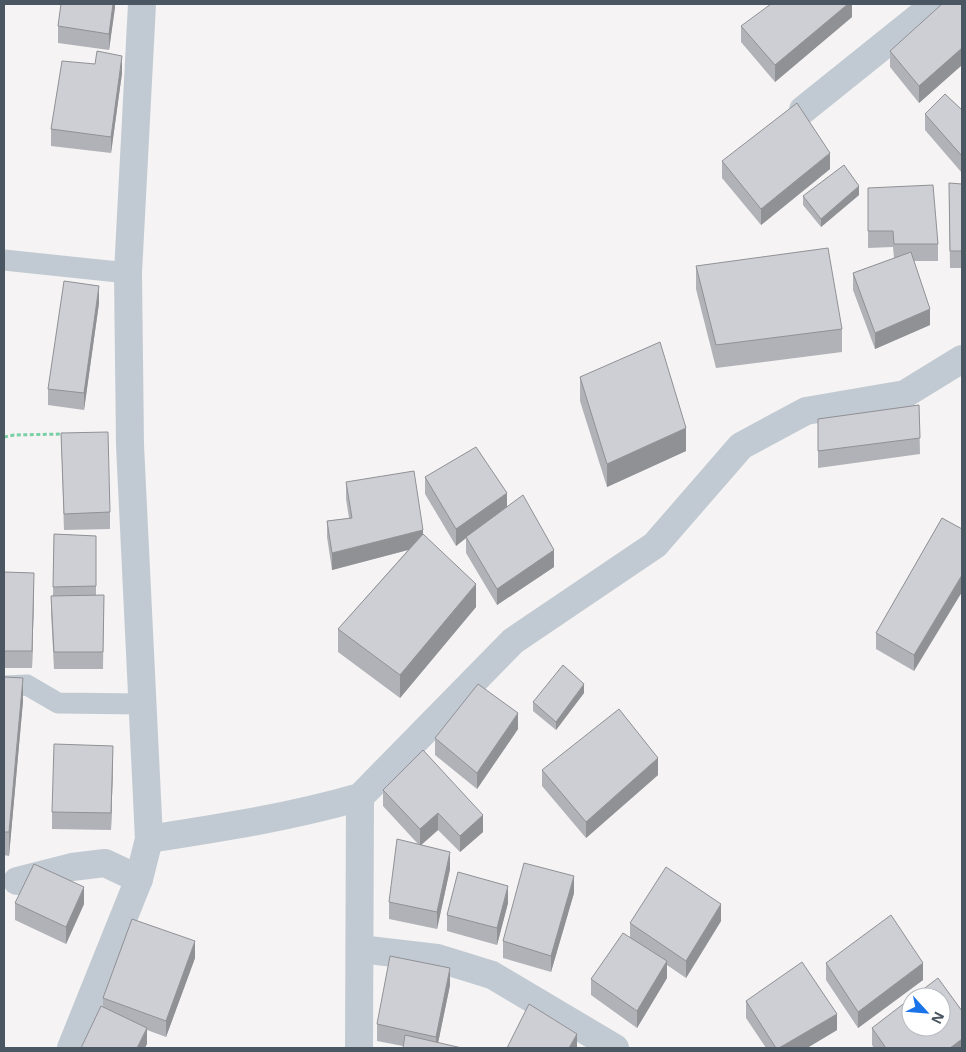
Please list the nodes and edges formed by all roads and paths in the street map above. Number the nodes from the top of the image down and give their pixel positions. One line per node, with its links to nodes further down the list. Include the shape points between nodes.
1 (142, 4): 5 (street)
2 (935, 4): 3 (street)
3 (803, 110)
4 (4, 260): 5 (lane)
5 (128, 273): 10 (street, via 130,446)
6 (962, 359): 11 (street, via 905,394 806,411 741,446 655,545 513,641)
7 (69, 435): 8 (path)
8 (4, 437)
9 (4, 686): 10 (lane, via 27,685 58,703)
10 (143, 704): 12 (street)
11 (360, 798): 12 (street, via 220,828); 15 (street)
12 (149, 839): 13 (street)
13 (139, 879): 14 (street, via 105,863 72,867); 16 (street)
14 (17, 881)
15 (360, 949): 17 (street); 18 (street, via 437,958 492,975)
16 (71, 1048)
17 (359, 1048)
18 (615, 1048)

